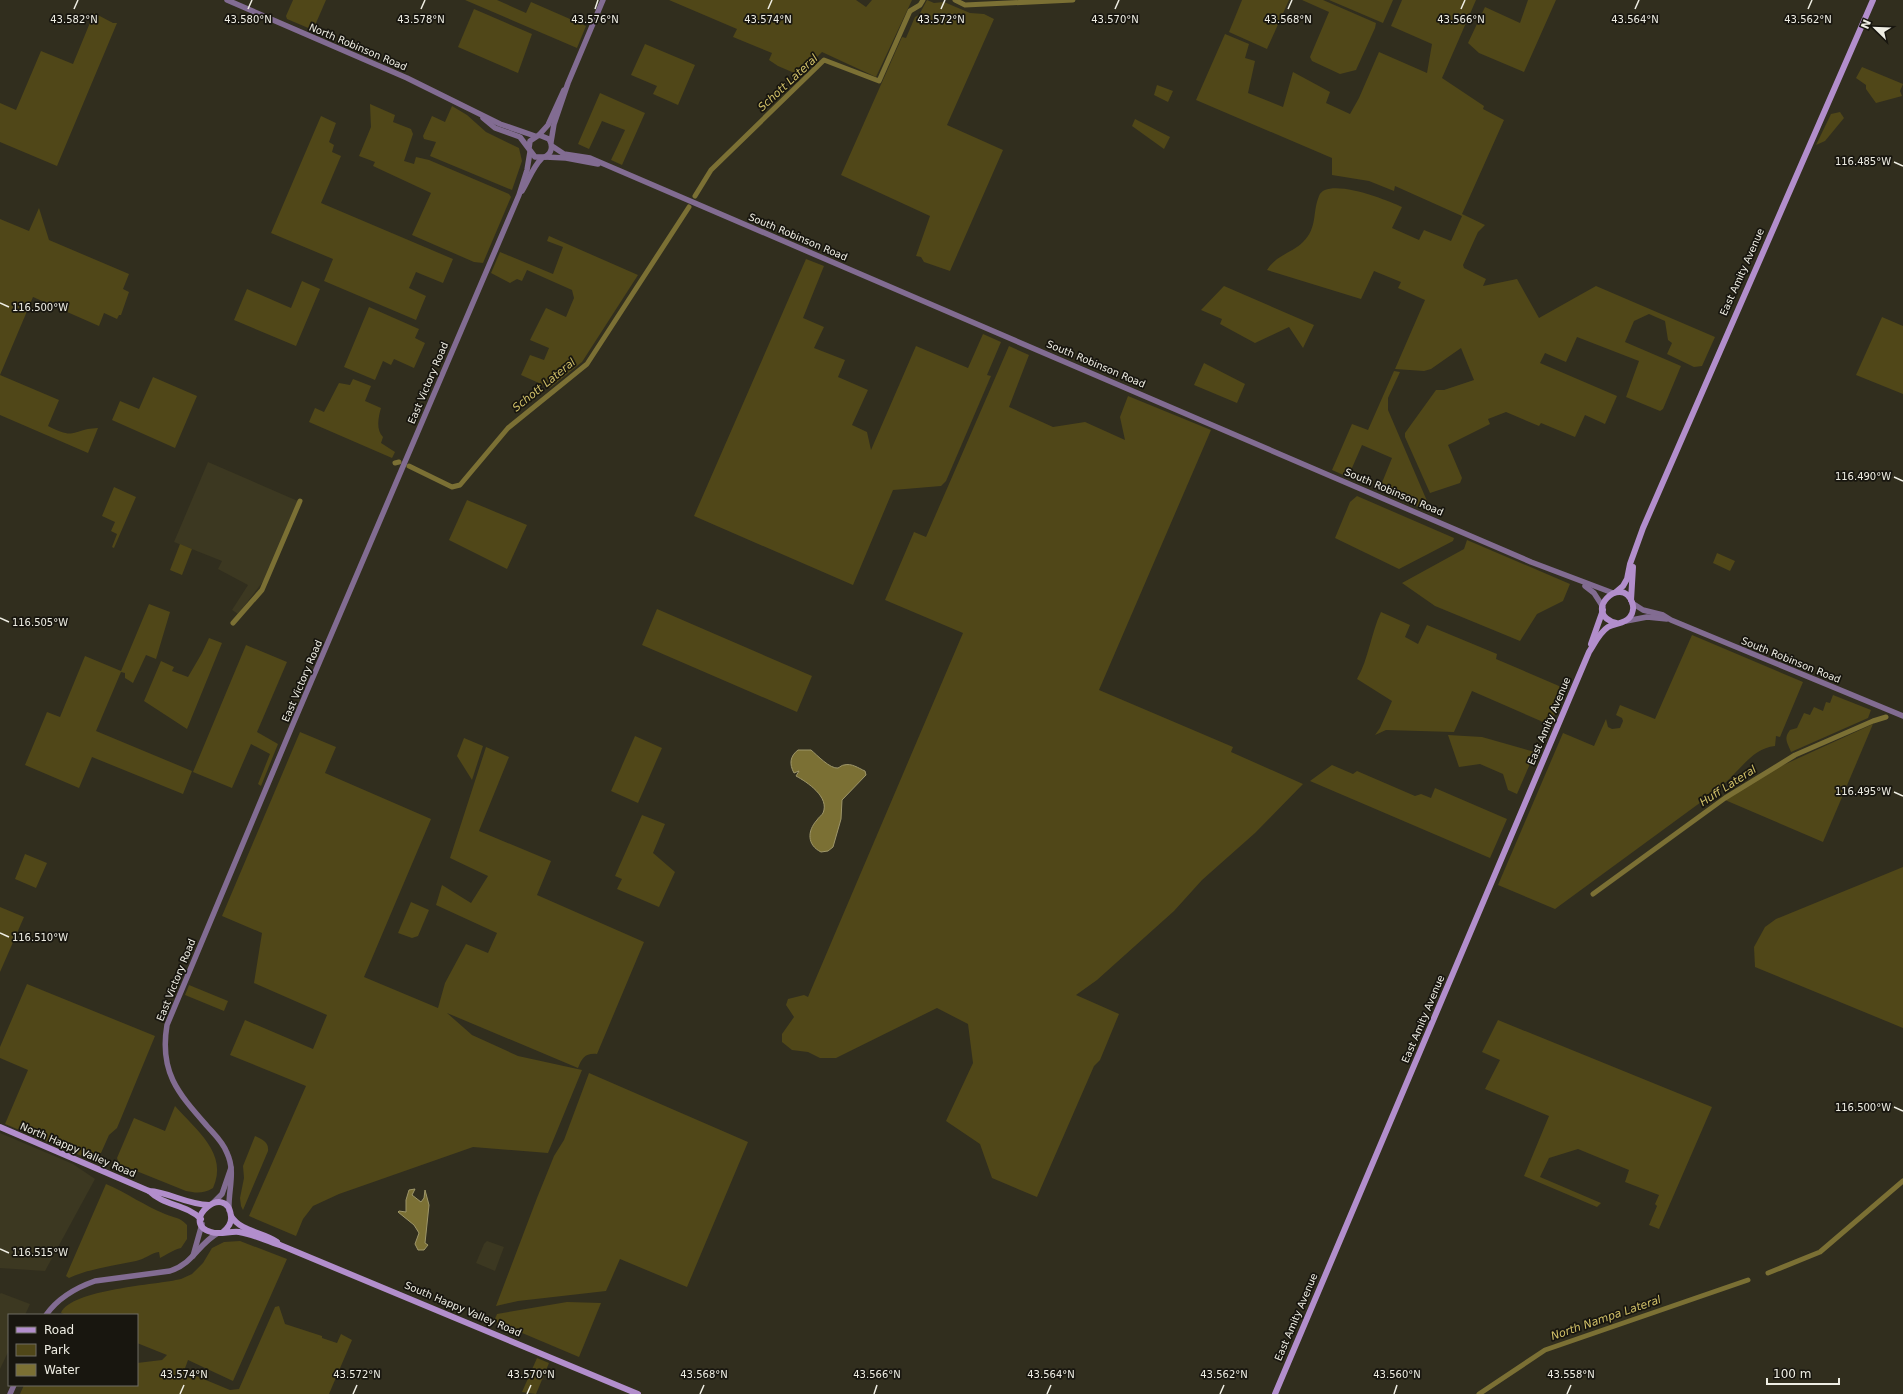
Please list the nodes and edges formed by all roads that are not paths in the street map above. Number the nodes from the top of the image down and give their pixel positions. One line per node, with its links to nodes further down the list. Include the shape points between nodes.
1 (227, 0): 5 (street, North Robinson Road, via 408,78)
2 (603, 0): 4 (street)
3 (1873, 0): 12 (main road, East Amity Avenue)
4 (568, 83): 6 (street, via 548,126); 7 (street, via 554,124)
5 (480, 115): 6 (street, North Robinson Road, via 512,130); 8 (street, North Robinson Road, via 495,128 520,137)
6 (537, 136): 7 (street, via 546,137); 8 (street, via 530,141)
7 (551, 144): 9 (street, via 550,153); 10 (street, South Robinson Road, via 564,154 590,158)
8 (529, 150): 9 (street, via 534,157); 11 (street, East Victory Road, via 527,170)
9 (543, 158): 10 (street, South Robinson Road, via 566,158); 11 (street, East Victory Road, via 532,169 527,184)
10 (602, 164): 13 (street, South Robinson Road)
11 (519, 195): 23 (street, East Victory Road, via 167,1025 165,1059 173,1084 227,1151)
12 (1633, 554): 14 (main road, East Amity Avenue, via 1627,579); 15 (main road, East Amity Avenue)
13 (1582, 583): 14 (street, South Robinson Road); 16 (street, South Robinson Road, via 1594,593)
14 (1614, 593): 15 (main road, via 1625,594); 16 (main road, via 1604,600)
15 (1632, 602): 17 (main road, via 1632,612); 18 (street, South Robinson Road, via 1643,610 1663,615)
16 (1603, 609): 19 (main road, via 1607,618); 20 (main road, East Amity Avenue)
17 (1626, 620): 18 (street, South Robinson Road, via 1647,617); 19 (main road)
18 (1671, 620): 21 (street, South Robinson Road)
19 (1616, 623): 20 (main road, East Amity Avenue, via 1602,631)
20 (1589, 652): 33 (main road, East Amity Avenue)
21 (1903, 716)
22 (0, 1127): 24 (main road, North Happy Valley Road)
23 (231, 1168): 25 (street, via 222,1194); 26 (street, East Victory Road)
24 (149, 1191): 25 (main road, North Happy Valley Road, via 156,1191 185,1202); 27 (main road, North Happy Valley Road, via 161,1199 189,1209)
25 (211, 1204): 26 (main road, via 221,1204); 27 (main road, via 203,1210)
26 (230, 1212): 28 (main road, via 230,1225); 29 (main road, via 241,1226 270,1237)
27 (201, 1222): 28 (main road, via 208,1231); 30 (street)
28 (220, 1232): 29 (main road, via 240,1232); 30 (street, via 206,1240)
29 (280, 1244): 32 (main road, South Happy Valley Road)
30 (193, 1257): 31 (street, via 180,1268 170,1271 95,1281 83,1285 65,1295)
31 (47, 1314)
32 (638, 1394)
33 (1275, 1394)

